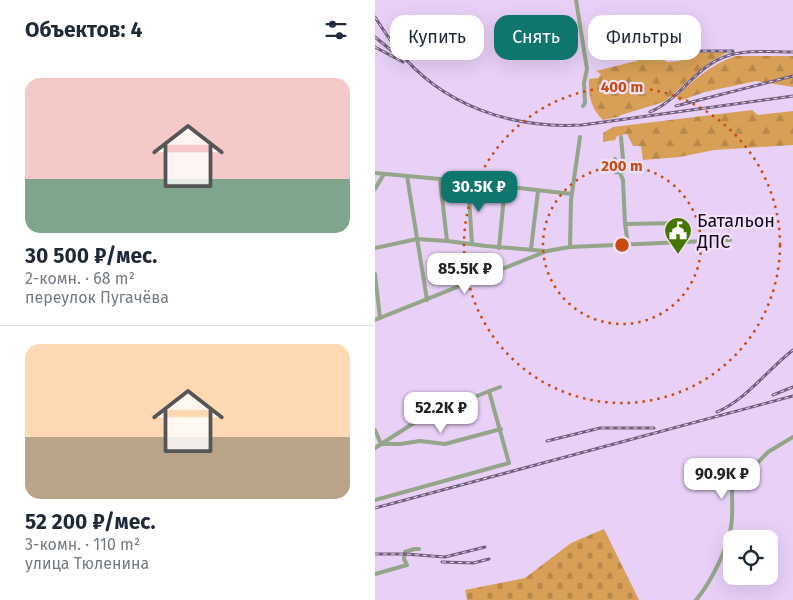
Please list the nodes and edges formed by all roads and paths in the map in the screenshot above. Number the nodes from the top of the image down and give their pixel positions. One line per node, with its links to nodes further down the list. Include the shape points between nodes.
1 (576, 0): 2 (street, via 587,69)
2 (583, 106)
3 (580, 137): 15 (street)
4 (621, 137): 7 (street, via 624,171)
5 (615, 160): 7 (street, via 615,172)
6 (375, 173): 8 (street)
7 (621, 173): 16 (street)
8 (384, 174): 9 (street); 13 (street)
9 (407, 176): 10 (street); 17 (street)
10 (440, 178): 11 (street); 19 (street)
11 (468, 182): 12 (street); 21 (street)
12 (505, 186): 14 (street); 25 (street)
13 (375, 189)
14 (538, 191): 15 (street); 26 (street)
15 (572, 194): 23 (street)
16 (625, 224): 20 (street, via 678,223); 22 (street)
17 (417, 239): 19 (street); 24 (street); 29 (street)
18 (730, 240): 20 (street)
19 (447, 241): 21 (street)
20 (678, 241): 22 (street)
21 (472, 244): 25 (street)
22 (629, 244): 23 (street)
23 (569, 247): 27 (street)
24 (375, 248)
25 (499, 248): 26 (street)
26 (531, 250): 27 (street)
27 (547, 251): 29 (street)
28 (375, 274): 30 (street)
29 (427, 300): 30 (street)
30 (377, 319)
31 (500, 387): 32 (street)
32 (489, 391): 33 (street); 36 (street, via 423,417)
33 (501, 429): 36 (street, via 445,444 420,441); 38 (street, via 509,463)
34 (375, 430): 36 (street)
35 (793, 437): 41 (street, via 769,452 734,486 727,541 708,584)
36 (381, 444): 37 (street)
37 (375, 448)
38 (375, 500)
39 (419, 549): 40 (street, via 405,552 407,565)
40 (375, 574)
41 (696, 600)

